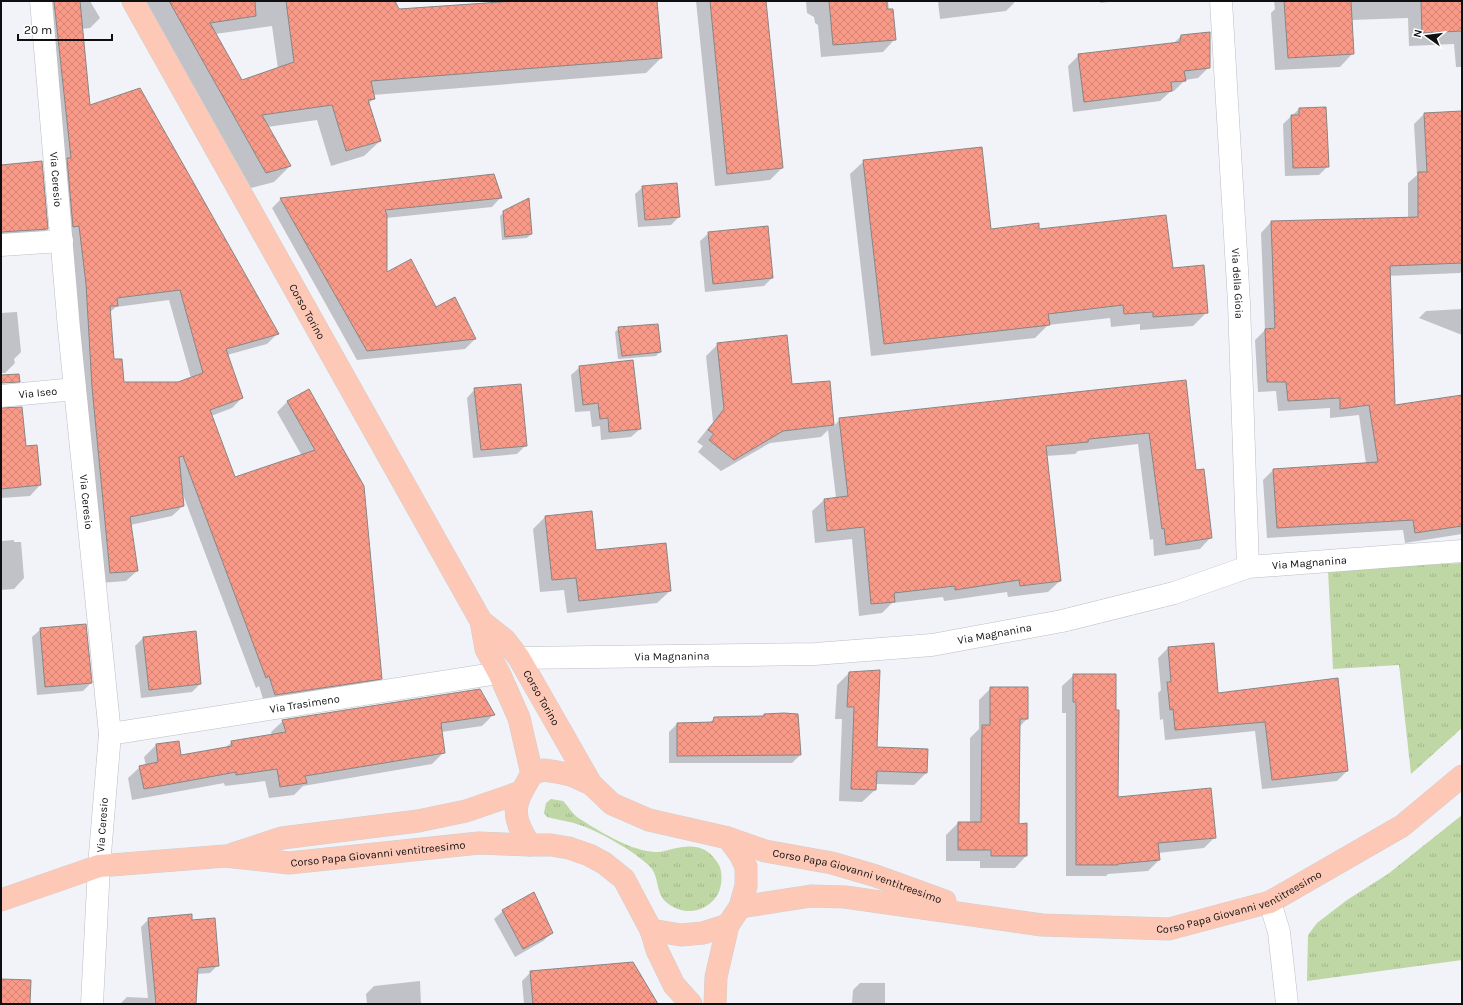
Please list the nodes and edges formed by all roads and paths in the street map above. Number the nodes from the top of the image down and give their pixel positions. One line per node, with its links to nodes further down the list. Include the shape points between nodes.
1 (41, 1): 4 (street, Via Ceresio)
2 (133, 1): 10 (main road, Corso Torino)
3 (1221, 1): 9 (street, Via della Gioia, via 1239,303)
4 (62, 241): 5 (street); 6 (street, Via Ceresio)
5 (1, 246)
6 (75, 389): 7 (street, Via Iseo); 13 (street, Via Ceresio)
7 (1, 396)
8 (1462, 550): 9 (street, Via Magnanina)
9 (1248, 566): 11 (street, Via Magnanina, via 1174,593 1062,621 932,645 814,654)
10 (481, 621): 11 (main road, Corso Torino, via 505,640); 12 (main road, Corso Torino, via 486,649)
11 (519, 658): 16 (main road, Corso Torino)
12 (499, 673): 13 (street, Via Trasimeno); 14 (main road, Corso Torino, via 519,718)
13 (110, 734): 21 (street, Via Ceresio)
14 (532, 774): 16 (main road, via 543,770 557,772); 17 (main road)
15 (1462, 776): 23 (main road, Corso Papa Giovanni ventitreesimo, via 1402,826)
16 (591, 784): 18 (main road, Corso Papa Giovanni ventitreesimo, via 612,804 649,820)
17 (521, 792): 19 (main road, via 515,810 520,827); 20 (main road, Corso Papa Giovanni ventitreesimo, via 459,812 418,821 282,838)
18 (728, 838): 24 (main road, via 746,867 746,886); 25 (main road, Corso Papa Giovanni ventitreesimo, via 765,851 832,863 876,876)
19 (530, 845): 20 (main road, Corso Papa Giovanni ventitreesimo, via 480,843 289,864); 26 (main road, Corso Papa Giovanni ventitreesimo, via 569,848 604,863 624,879)
20 (225, 856): 21 (main road, Corso Papa Giovanni ventitreesimo)
21 (99, 866): 22 (main road, Corso Papa Giovanni ventitreesimo); 27 (street, Via Ceresio)
22 (1, 900)
23 (1270, 902): 25 (main road, Corso Papa Giovanni ventitreesimo, via 1169,929 1042,925); 30 (street, via 1279,932)
24 (734, 916): 25 (main road, Corso Papa Giovanni ventitreesimo, via 811,896 845,897); 26 (main road, Corso Papa Giovanni ventitreesimo, via 703,933 681,935); 29 (main road, via 716,977)
25 (985, 916)
26 (651, 930): 28 (main road, via 657,950 674,985)
27 (92, 1004)
28 (691, 1004)
29 (715, 1004)
30 (1287, 1004)

